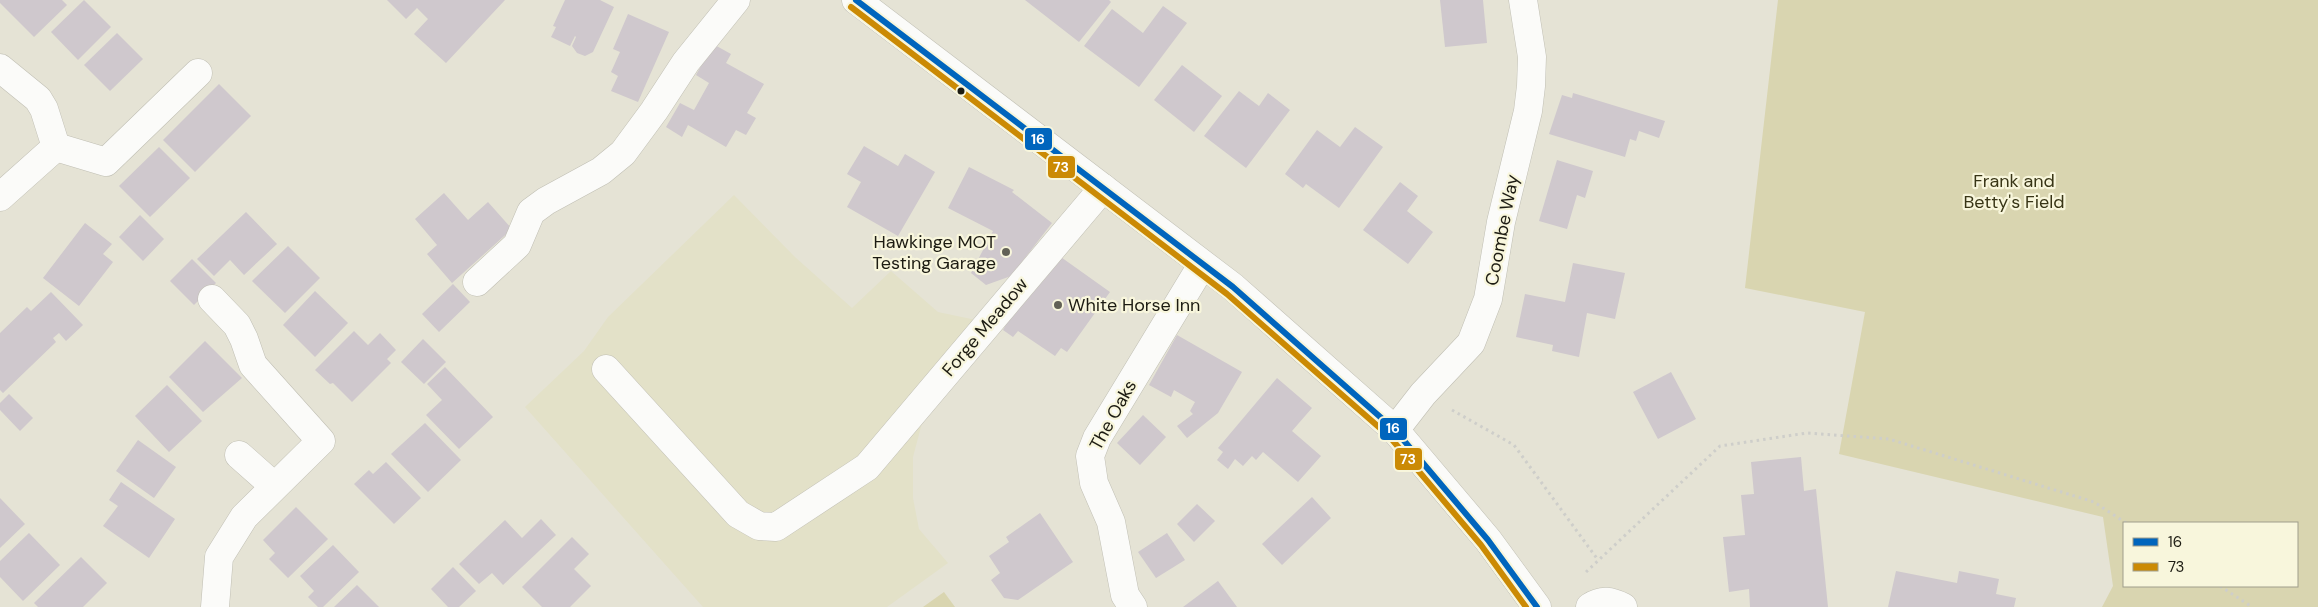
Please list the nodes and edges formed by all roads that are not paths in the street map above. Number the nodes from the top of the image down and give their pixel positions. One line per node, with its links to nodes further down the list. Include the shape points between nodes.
1 (736, 0): 10 (street, via 681,69 623,153 601,171 531,212 517,244)
2 (856, 0): 7 (street)
3 (1523, 0): 13 (street, Coombe Way, via 1532,57 1531,86 1488,299 1471,343 1423,394)
4 (0, 68): 6 (street, via 38,99)
5 (198, 73): 6 (street, via 106,162)
6 (56, 147): 8 (street)
7 (1103, 188): 9 (street); 12 (street, Forge Meadow, via 867,467 776,527 759,526 738,514)
8 (0, 197)
9 (1202, 265): 13 (street, via 1233,287); 17 (street, The Oaks, via 1097,438 1090,456 1094,483 1111,522 1125,595)
10 (477, 282)
11 (212, 299): 15 (street, via 237,324 254,365 321,441)
12 (606, 368)
13 (1395, 430): 18 (street, via 1488,540)
14 (239, 455): 15 (street)
15 (274, 486): 16 (street, via 244,517 219,557)
16 (215, 607)
17 (1133, 607)
18 (1537, 607)
19 (1590, 607): 20 (street, via 1608,600)
20 (1623, 607)

